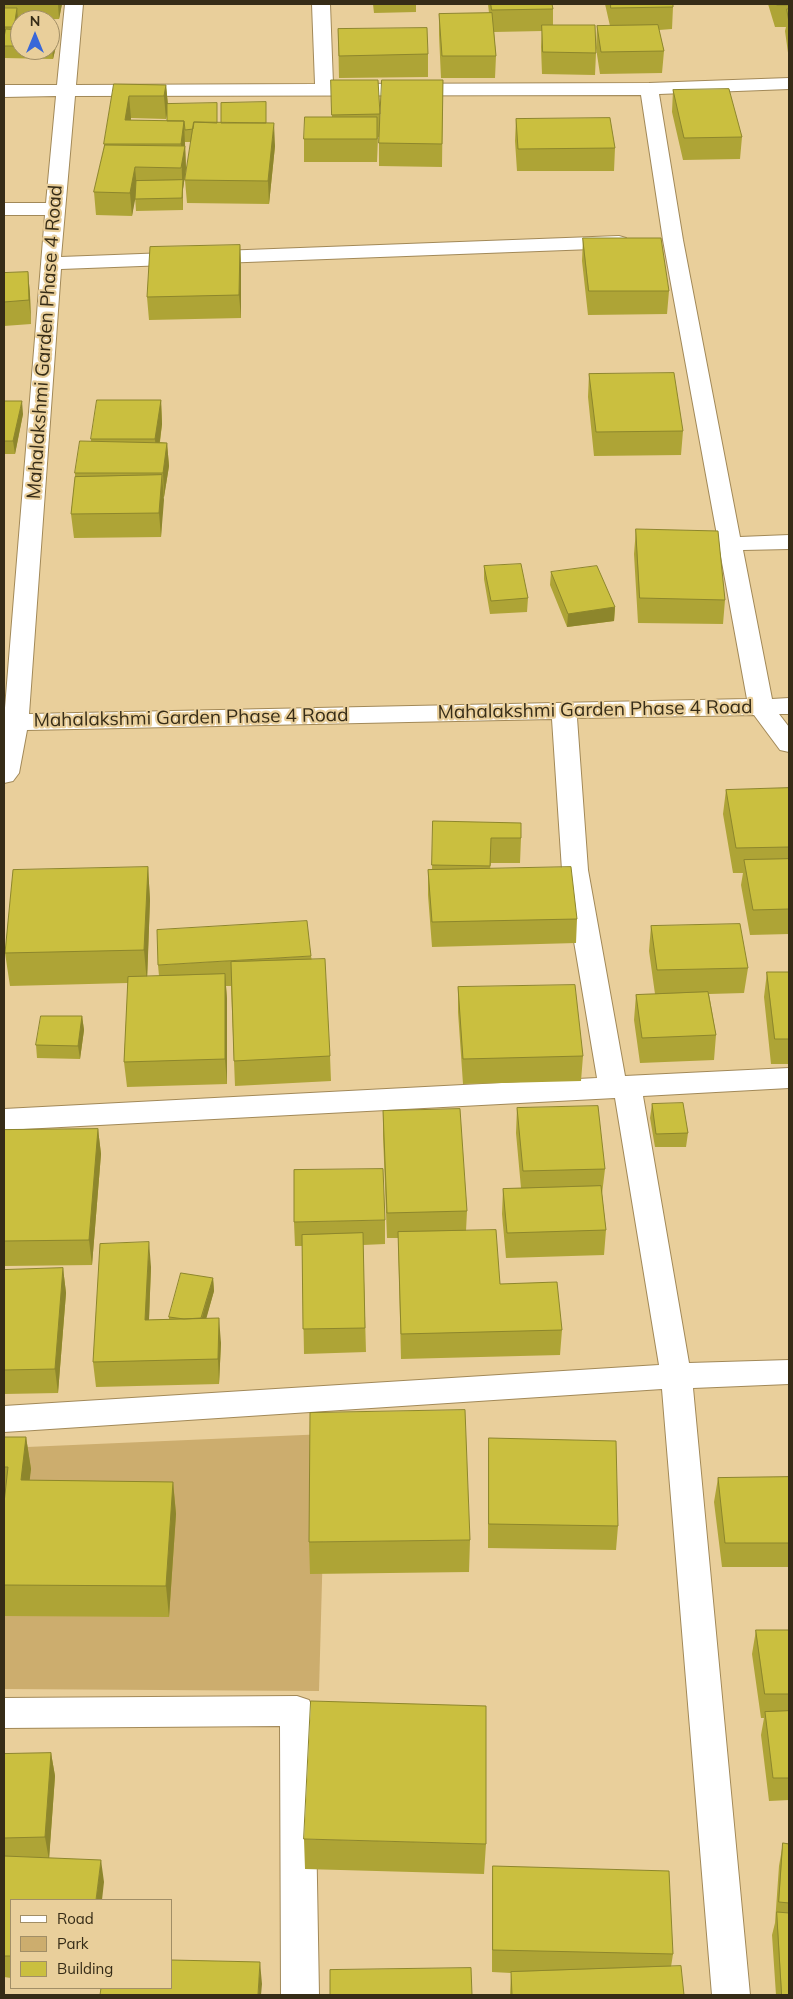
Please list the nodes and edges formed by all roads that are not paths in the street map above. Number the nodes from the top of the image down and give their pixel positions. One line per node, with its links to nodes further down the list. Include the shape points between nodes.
1 (74, 4): 4 (street, Mahalakshmi Garden Phase 4 Road)
2 (321, 4): 5 (street)
3 (789, 83): 6 (street)
4 (65, 89): 5 (street); 7 (street); 9 (street, Mahalakshmi Garden Phase 4 Road)
5 (324, 89): 6 (street)
6 (649, 89): 10 (street)
7 (4, 91)
8 (4, 209): 9 (street)
9 (55, 209): 11 (street, Mahalakshmi Garden Phase 4 Road)
10 (653, 241): 11 (street); 13 (street)
11 (52, 263): 17 (street, Mahalakshmi Garden Phase 4 Road)
12 (789, 542): 13 (street)
13 (730, 544): 15 (street)
14 (789, 706): 15 (street, Mahalakshmi Garden Phase 4 Road)
15 (761, 707): 16 (street, Mahalakshmi Garden Phase 4 Road); 18 (street)
16 (564, 710): 17 (street, Mahalakshmi Garden Phase 4 Road); 21 (street, via 575,870)
17 (16, 722): 19 (street)
18 (789, 744)
19 (4, 775)
20 (789, 1078): 21 (street)
21 (620, 1087): 22 (street); 24 (street)
22 (4, 1120)
23 (789, 1372): 24 (street)
24 (676, 1376): 25 (street); 28 (street)
25 (4, 1419)
26 (4, 1713): 27 (street, via 297,1711)
27 (300, 1995)
28 (731, 1995)

